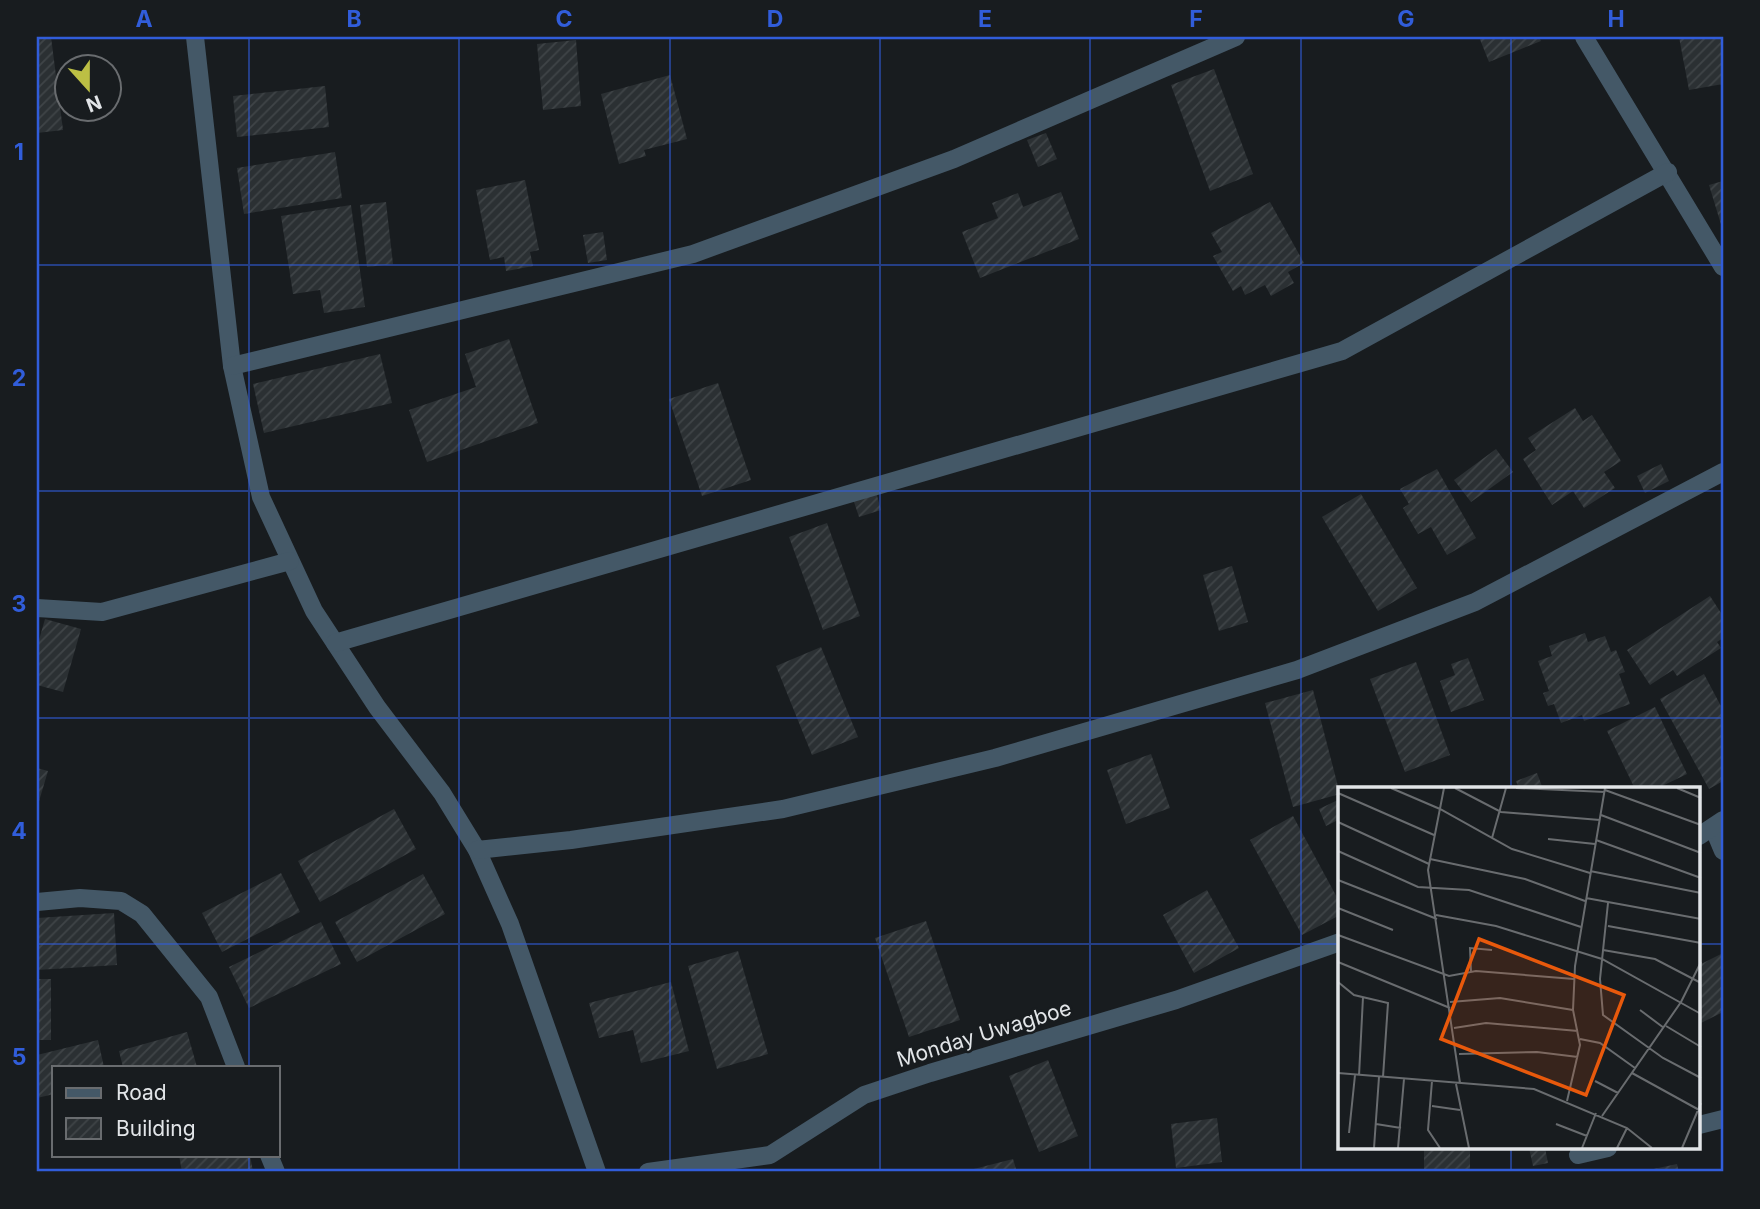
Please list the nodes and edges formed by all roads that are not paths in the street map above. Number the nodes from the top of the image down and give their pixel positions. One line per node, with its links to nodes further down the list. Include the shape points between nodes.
1 (195, 37): 6 (street)
2 (1236, 37): 6 (street, via 954,159 693,254)
3 (1584, 37): 4 (street)
4 (1668, 172): 5 (street); 10 (street, via 1342,351)
5 (1723, 267)
6 (232, 366): 8 (street, via 261,497)
7 (1723, 472): 12 (street, via 1475,602 1297,670 995,758 783,809)
8 (290, 561): 9 (street, via 102,612); 10 (street)
9 (37, 608)
10 (335, 643): 12 (street)
11 (1712, 828): 13 (street)
12 (477, 850): 21 (street, via 510,924)
13 (1723, 851)
14 (37, 902): 16 (street, via 121,901 142,914 209,997)
15 (1338, 943): 22 (street, Monday Uwagboe, via 1176,1000 864,1095 770,1155)
16 (236, 1066)
17 (1723, 1119): 18 (street)
18 (1700, 1125)
19 (1599, 1150): 20 (street)
20 (1578, 1155)
21 (597, 1172)
22 (648, 1172)

